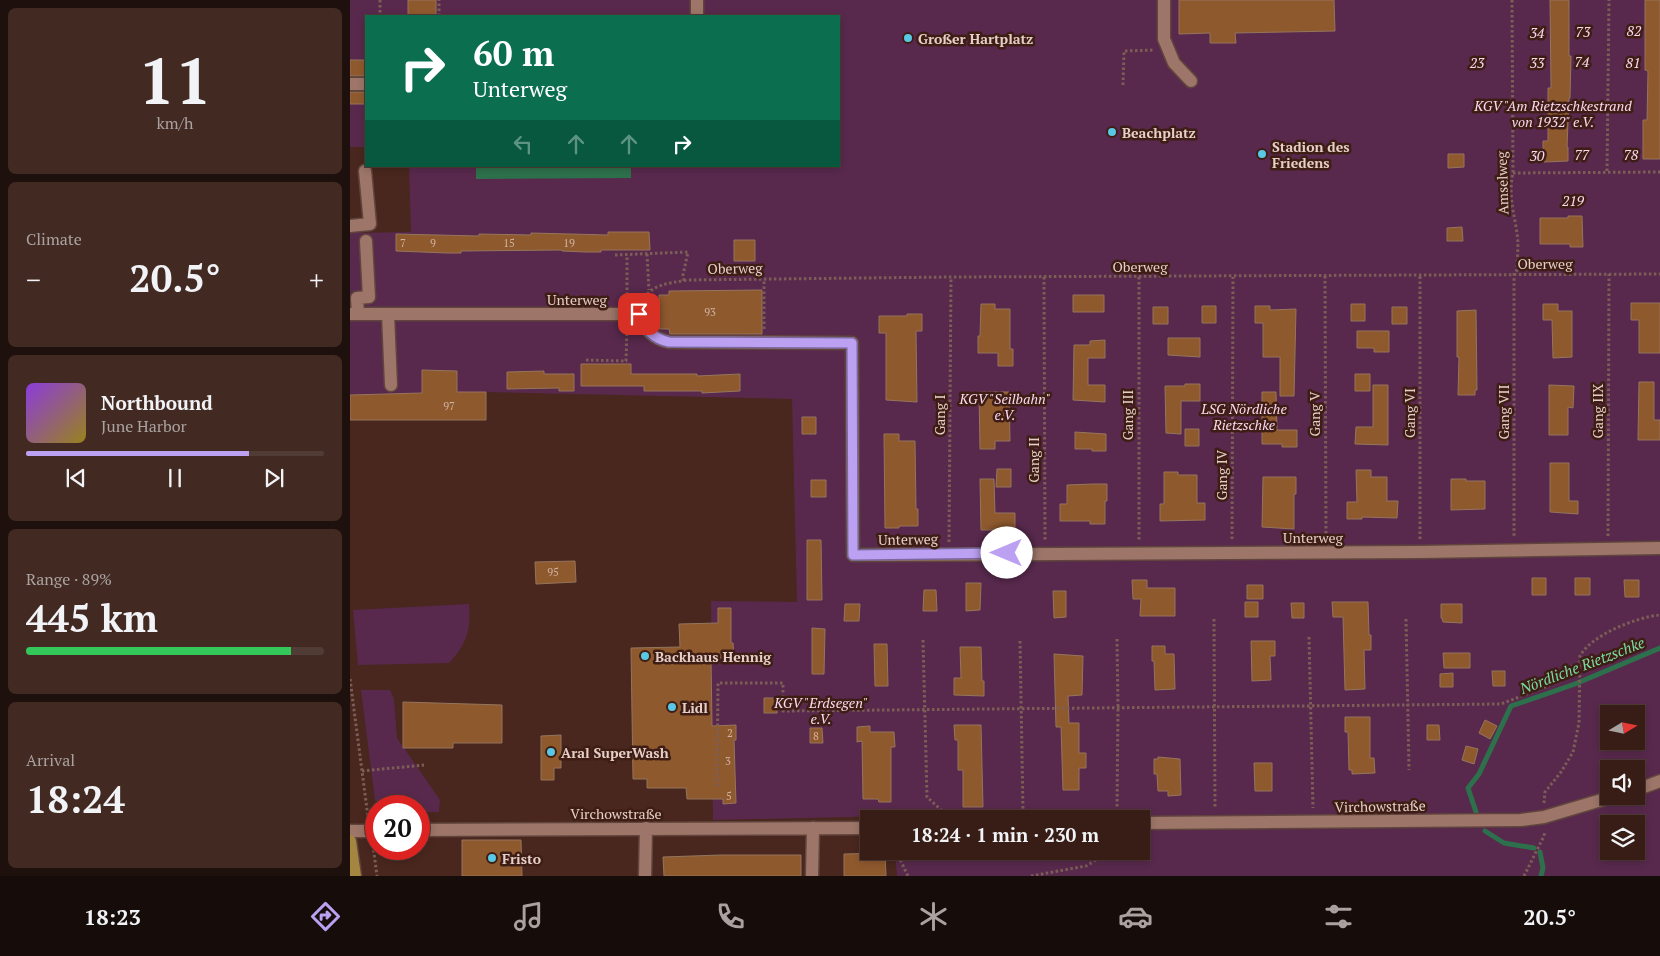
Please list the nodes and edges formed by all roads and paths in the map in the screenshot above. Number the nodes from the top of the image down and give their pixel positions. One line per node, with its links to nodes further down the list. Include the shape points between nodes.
1 (380, 0): 7 (path)
2 (439, 0): 8 (path)
3 (697, 0): 9 (street)
4 (1164, 0): 10 (street)
5 (1512, 0): 18 (path, Amselweg)
6 (1609, 0): 16 (path)
7 (380, 15)
8 (439, 15)
9 (697, 15)
10 (1164, 39): 11 (street, via 1174,63); 14 (path, via 1157,50 1124,51)
11 (1191, 81)
12 (350, 84): 13 (street)
13 (365, 84)
14 (1122, 85)
15 (365, 171): 19 (street, via 370,224)
16 (1607, 171): 17 (path); 18 (path)
17 (1660, 172)
18 (1513, 174): 23 (path, Amselweg, via 1512,206 1518,235 1517,270)
19 (350, 226)
20 (366, 241): 35 (street, via 368,297)
21 (615, 254): 22 (path)
22 (647, 254): 33 (path, via 688,252); 34 (path)
23 (1514, 274): 24 (path, Oberweg); 26 (path, Oberweg); 43 (path, Gang VII)
24 (1609, 274): 25 (path, Oberweg); 42 (path, Gang IIX)
25 (1660, 274)
26 (1420, 275): 27 (path, Oberweg); 45 (path, Gang VI)
27 (1325, 276): 31 (path, Oberweg); 44 (path, Gang V)
28 (951, 277): 29 (path, Oberweg); 32 (path, Oberweg); 46 (path, Gang I)
29 (1044, 277): 30 (path, Oberweg); 47 (path, Gang II)
30 (1139, 277): 31 (path, Oberweg); 48 (path, Gang III)
31 (1233, 277): 49 (path, Gang IV)
32 (764, 279): 33 (path, Oberweg); 39 (path)
33 (684, 281): 34 (path, Oberweg, via 663,284)
34 (649, 291): 38 (path, via 641,302)
35 (354, 298): 36 (street)
36 (354, 314): 37 (street, Unterweg)
37 (388, 314): 38 (street, Unterweg); 40 (street)
38 (639, 314): 39 (street, Unterweg, via 644,326 663,340)
39 (764, 343): 46 (street, Unterweg, via 852,343 853,555)
40 (391, 386)
41 (1660, 548): 42 (street, Unterweg)
42 (1608, 549): 43 (street, Unterweg)
43 (1514, 550): 45 (street, Unterweg)
44 (1326, 552): 45 (street, Unterweg); 49 (street, Unterweg)
45 (1420, 552)
46 (949, 553): 47 (street, Unterweg)
47 (1045, 553): 48 (street, Unterweg)
48 (1139, 553): 49 (street, Unterweg)
49 (1232, 553)
50 (1660, 615): 57 (path, via 1623,624 1585,648 1580,656)
51 (1214, 619): 60 (path)
52 (1406, 619): 59 (path)
53 (1309, 637): 61 (path)
54 (1117, 639): 62 (path)
55 (923, 640): 64 (path)
56 (1020, 641): 63 (path)
57 (1580, 667): 59 (path, via 1571,667 1563,680 1501,704); 78 (path, via 1579,723 1573,752 1545,792)
58 (350, 679): 67 (path)
59 (1407, 705): 61 (path); 66 (path)
60 (1214, 706): 61 (path); 62 (path); 77 (path)
61 (1311, 706): 73 (path)
62 (1118, 707): 63 (path); 76 (path)
63 (1021, 708): 64 (path); 75 (path)
64 (925, 709): 69 (path, via 783,711 783,683 718,683); 74 (path, via 927,797)
65 (424, 765): 67 (path)
66 (1410, 770)
67 (362, 771): 71 (path)
68 (1660, 781): 70 (street)
69 (717, 786)
70 (1645, 787)
71 (366, 795)
72 (1600, 800): 78 (street, Virchowstraße)
73 (1313, 808)
74 (941, 810)
75 (1023, 810)
76 (1117, 810)
77 (1215, 810)
78 (1544, 817): 79 (street, Virchowstraße, via 1497,821)
79 (1150, 823)
80 (646, 828): 81 (street, Virchowstraße); 83 (street, Virchowstraße); 93 (street)
81 (813, 828): 82 (street, Virchowstraße); 94 (street)
82 (860, 828)
83 (430, 830)
84 (350, 831): 85 (street)
85 (365, 831)
86 (350, 840): 91 (main road)
87 (1540, 846): 97 (path)
88 (376, 860): 92 (path)
89 (900, 860): 95 (path)
90 (1096, 860): 96 (path, via 1086,866)
91 (354, 876)
92 (377, 876)
93 (645, 876)
94 (812, 876)
95 (908, 876)
96 (1032, 876)
97 (1524, 876)

